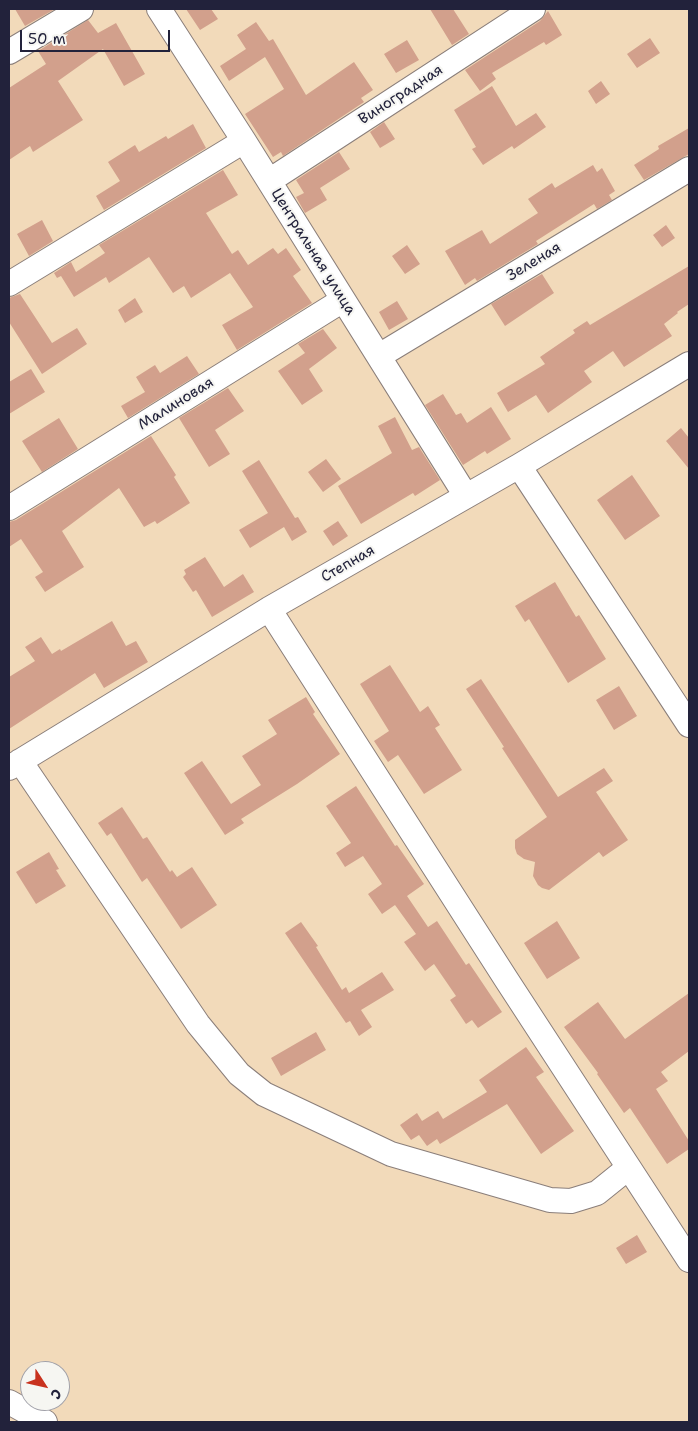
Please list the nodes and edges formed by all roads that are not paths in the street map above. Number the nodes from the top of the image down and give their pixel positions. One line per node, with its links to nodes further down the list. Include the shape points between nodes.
1 (80, 9): 4 (street)
2 (161, 9): 5 (street, Центральная улица)
3 (533, 9): 7 (street, Виноградная)
4 (9, 52)
5 (244, 141): 7 (street, Центральная улица); 8 (street)
6 (689, 168): 10 (street, Зеленая)
7 (269, 180): 9 (street, Центральная улица)
8 (9, 284)
9 (343, 300): 10 (street, Центральная улица); 14 (street, Малиновая)
10 (379, 356): 13 (street, Центральная улица)
11 (689, 364): 12 (street, Степная)
12 (519, 466): 13 (street, Степная); 16 (street)
13 (466, 496): 15 (street, Степная)
14 (9, 508)
15 (269, 609): 17 (street, Степная); 18 (street)
16 (689, 725)
17 (14, 764): 18 (street, via 198,1024 239,1074 264,1094 391,1154 550,1200 571,1201 596,1193)
18 (628, 1168): 19 (street)
19 (689, 1260)
20 (9, 1402): 21 (street)
21 (45, 1422)

